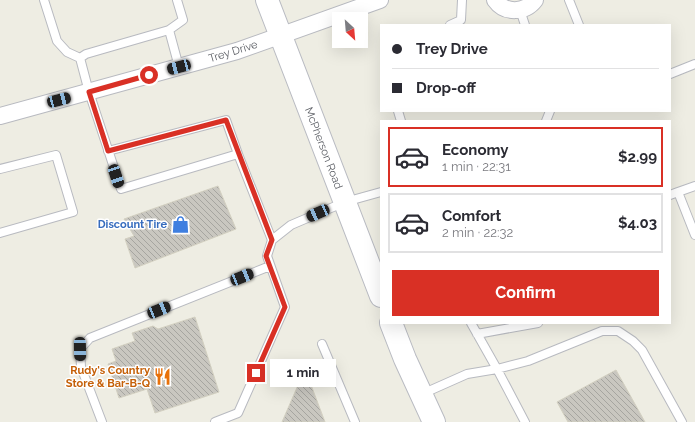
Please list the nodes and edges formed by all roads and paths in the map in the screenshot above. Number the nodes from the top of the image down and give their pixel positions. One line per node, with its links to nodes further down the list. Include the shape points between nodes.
1 (44, 0): 14 (lane, via 57,41 67,52)
2 (178, 0): 12 (lane, via 184,20)
3 (267, 0): 13 (main road, McPherson Road)
4 (380, 0): 13 (street, Trey Drive)
5 (462, 0): 10 (lane, via 461,20)
6 (495, 0): 9 (street)
7 (535, 0): 9 (street, via 527,7)
8 (569, 0): 11 (lane)
9 (522, 18)
10 (452, 24)
11 (579, 24)
12 (169, 30): 14 (lane, via 86,54); 16 (lane)
13 (281, 36): 16 (street, Trey Drive); 27 (main road, McPherson Road)
14 (80, 58): 18 (lane)
15 (695, 64): 17 (lane)
16 (179, 67): 18 (street, Trey Drive)
17 (671, 74)
18 (89, 92): 19 (street, Trey Drive); 20 (lane)
19 (0, 116)
20 (108, 151): 21 (lane, via 226,120); 21 (lane, via 121,189)
21 (238, 154): 30 (lane)
22 (0, 169): 28 (lane, via 56,155 73,212)
23 (695, 186): 25 (lane)
24 (380, 192): 27 (lane)
25 (678, 192): 26 (lane); 29 (lane)
26 (671, 195)
27 (345, 202): 30 (lane, via 291,225); 32 (main road, McPherson Road)
28 (0, 233)
29 (695, 235)
30 (272, 240): 31 (lane, via 266,256)
31 (270, 266): 40 (lane, via 90,338 80,349 81,367); 41 (lane, via 285,307 238,413)
32 (380, 293)
33 (391, 324): 39 (main road)
34 (472, 324): 36 (lane)
35 (533, 324): 36 (lane)
36 (478, 334): 38 (lane)
37 (322, 344): 42 (lane)
38 (497, 369): 39 (lane, via 467,374); 44 (lane); 45 (lane, via 528,361 602,331 618,331 642,350)
39 (421, 394): 43 (main road)
40 (102, 422)
41 (215, 422)
42 (355, 422)
43 (434, 422)
44 (525, 422)
45 (682, 422)

